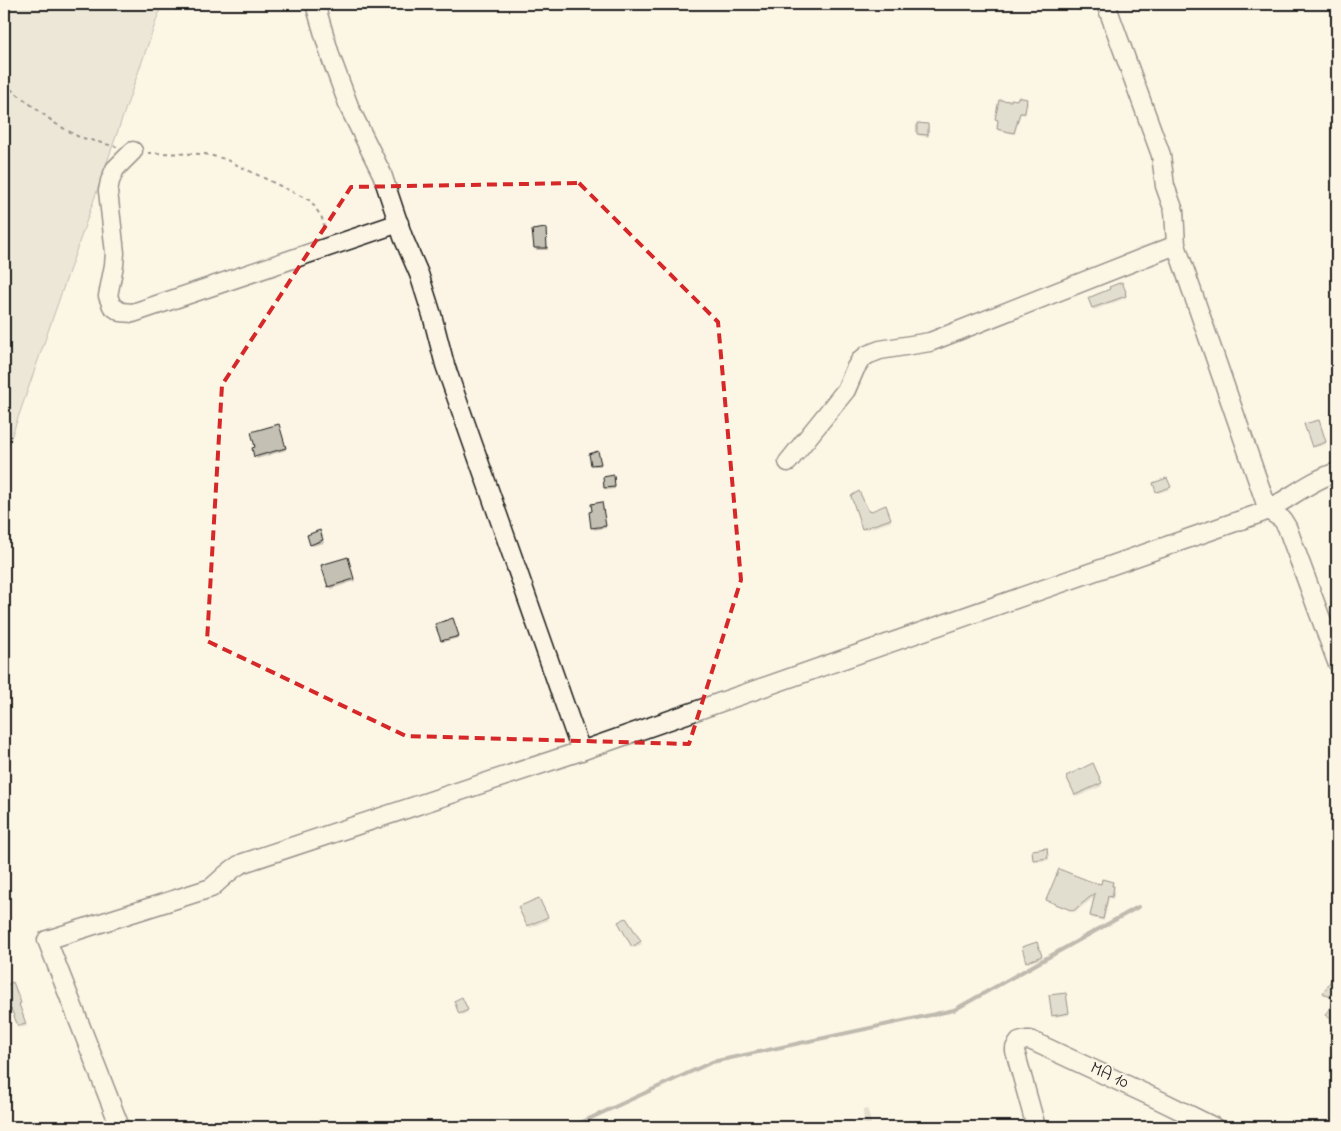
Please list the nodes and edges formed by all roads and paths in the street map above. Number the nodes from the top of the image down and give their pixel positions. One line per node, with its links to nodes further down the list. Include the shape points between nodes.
1 (315, 4): 5 (street, via 350,109 382,174)
2 (1106, 4): 6 (street, via 1161,155 1165,186 1174,211)
3 (4, 84): 4 (path, via 56,124 79,137)
4 (133, 151): 7 (path, via 225,158 311,201 322,218); 7 (street, via 115,169 108,191 115,253 108,296 112,306 121,312 133,313)
5 (399, 223): 7 (street); 12 (street, via 430,307 445,366)
6 (1176, 245): 8 (street, via 930,342 867,355 855,369 846,390); 10 (street)
7 (328, 246)
8 (788, 462)
9 (1337, 472): 10 (street, via 1305,486)
10 (1268, 510): 11 (street, via 1282,519 1287,527); 12 (street)
11 (1337, 662)
12 (581, 751): 13 (street, via 235,866 211,888 47,940)
13 (120, 1127)
14 (1036, 1127): 15 (street, MA 10, via 1016,1058 1015,1051 1022,1040 1030,1040)
15 (1214, 1127)

